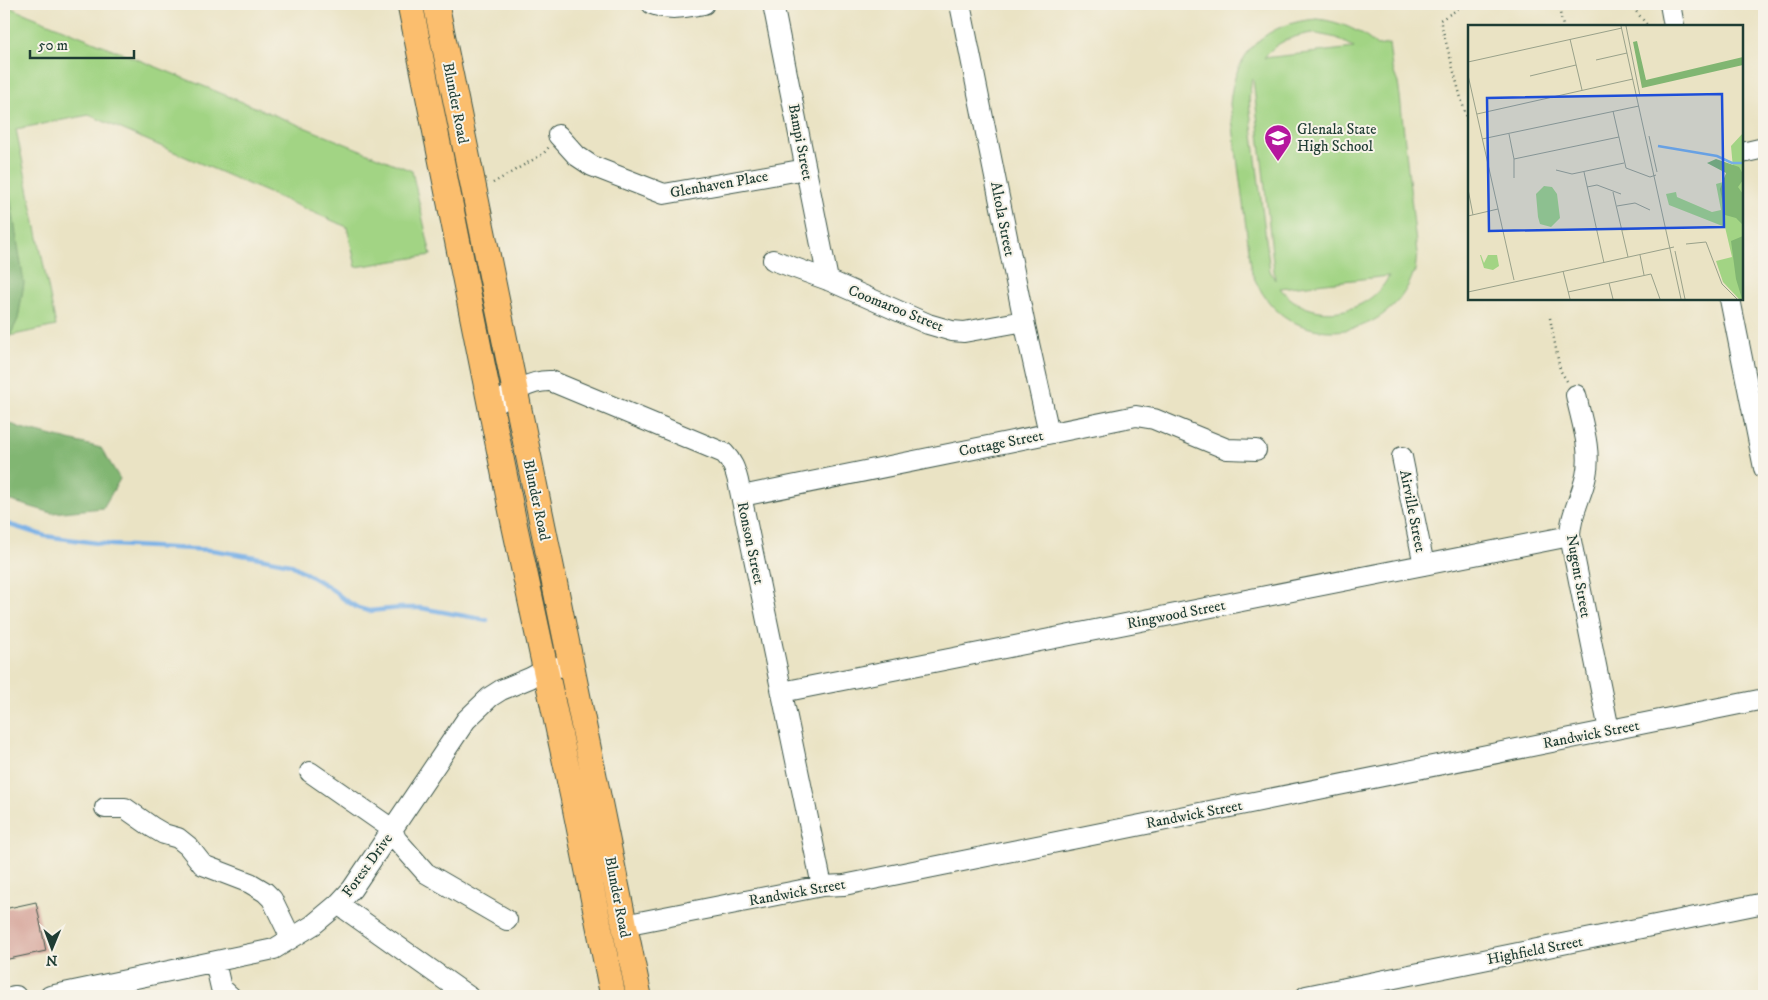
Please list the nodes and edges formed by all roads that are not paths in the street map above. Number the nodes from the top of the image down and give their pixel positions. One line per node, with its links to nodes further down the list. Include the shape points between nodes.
1 (410, 4): 19 (main road, Blunder Road)
2 (436, 4): 17 (main road, Blunder Road)
3 (652, 4): 4 (street, via 681,8)
4 (704, 4)
5 (773, 4): 12 (street, Bampi Street)
6 (960, 4): 16 (street, Altola Street)
7 (1670, 4): 8 (street)
8 (1674, 25)
9 (558, 135): 12 (street, Glenhaven Place, via 577,156 592,166 664,194)
10 (1764, 148): 11 (street)
11 (1743, 153)
12 (806, 169): 14 (street, Bampi Street)
13 (773, 260): 14 (street, Coomaroo Street)
14 (828, 280): 16 (street, Coomaroo Street, via 928,324 952,331 964,332)
15 (1730, 300): 23 (street)
16 (1024, 321): 20 (street, Altola Street)
17 (514, 392): 19 (street, Ronson Street); 24 (street, Ronson Street, via 542,381 551,381 724,453 735,466); 27 (main road, Blunder Road)
18 (1576, 395): 25 (street, Nugent Street, via 1588,467 1570,526)
19 (491, 408): 28 (main road, Blunder Road)
20 (1049, 433): 21 (street, Cottage Street, via 1136,416 1154,419 1227,449); 24 (street, Cottage Street)
21 (1256, 450)
22 (1402, 458): 26 (street, Airville Street)
23 (1764, 468)
24 (742, 496): 29 (street, Ronson Street)
25 (1570, 536): 26 (street, Ringwood Street); 31 (street, Nugent Street)
26 (1424, 565): 29 (street, Ringwood Street)
27 (571, 664): 28 (street, Forest Drive); 39 (main road, Blunder Road)
28 (545, 670): 34 (street, Forest Drive, via 501,690 466,720); 45 (main road, Blunder Road)
29 (782, 692): 35 (street, Ronson Street)
30 (1764, 699): 31 (street, Randwick Street)
31 (1609, 730): 35 (street, Randwick Street, via 844,885)
32 (310, 772): 34 (street)
33 (105, 808): 40 (street, via 125,808 158,830 178,838 203,865 265,892 272,899)
34 (392, 830): 37 (street, Forest Drive); 38 (street, via 426,873)
35 (822, 886): 39 (street, Randwick Street)
36 (1764, 903): 47 (street, Highfield Street)
37 (338, 904): 40 (street, Forest Drive); 44 (street)
38 (507, 920)
39 (624, 925): 46 (main road, Blunder Road)
40 (291, 938): 41 (street, Forest Drive, via 274,949)
41 (215, 962): 42 (street, Forest Drive); 43 (street, via 221,988)
42 (50, 996)
43 (230, 996)
44 (468, 996)
45 (613, 996)
46 (639, 996)
47 (1306, 996)

